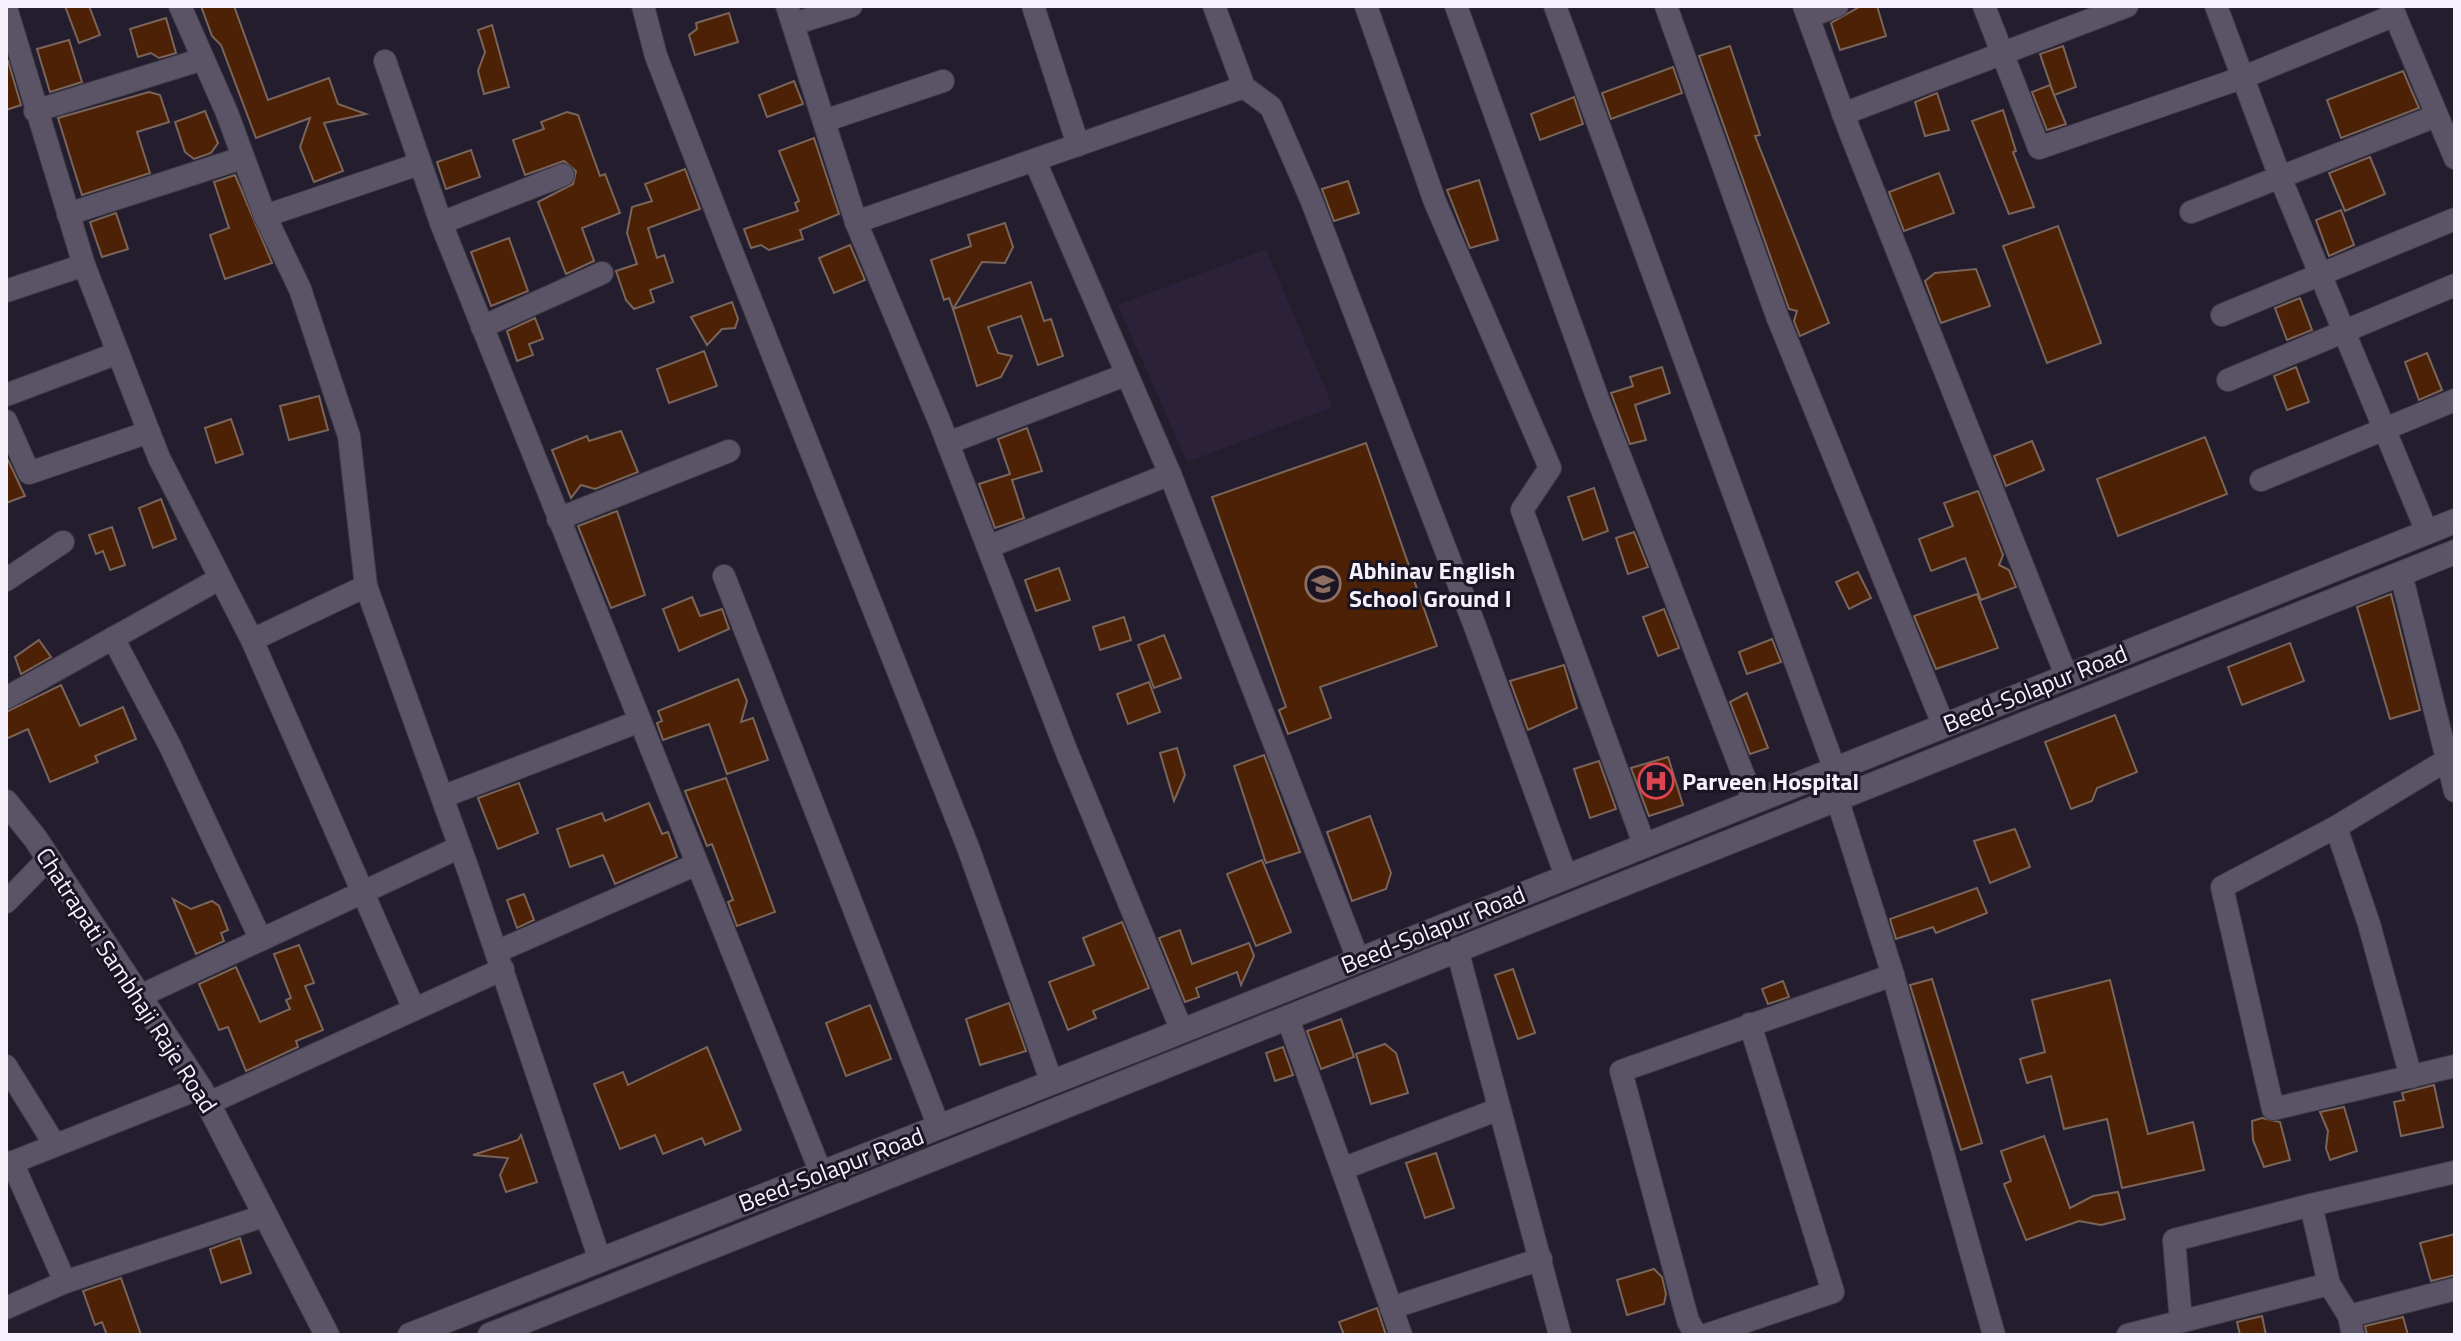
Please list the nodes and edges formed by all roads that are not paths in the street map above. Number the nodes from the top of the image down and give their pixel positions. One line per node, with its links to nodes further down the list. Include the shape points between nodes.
1 (180, 6): 19 (street)
2 (643, 6): 106 (street, via 656,56 969,850)
3 (851, 6): 17 (street)
4 (1033, 6): 28 (street)
5 (1214, 6): 23 (street)
6 (1366, 6): 86 (street, via 1435,202 1550,468 1522,510)
7 (1456, 6): 83 (street, via 1599,402)
8 (1555, 6): 79 (street)
9 (1666, 6): 77 (street, via 1777,316)
10 (1837, 6): 16 (street)
11 (1984, 6): 18 (street)
12 (2127, 6): 18 (street)
13 (2216, 6): 21 (street)
14 (6, 8): 24 (street)
15 (2393, 10): 21 (street); 26 (street)
16 (1806, 12): 25 (street)
17 (790, 15): 27 (street)
18 (2001, 54): 21 (street, via 2039,148); 25 (street)
19 (203, 59): 24 (street); 29 (street)
20 (385, 61): 32 (street)
21 (2244, 77): 34 (street)
22 (943, 81): 27 (street)
23 (1244, 87): 28 (street); 90 (street, via 1271,107 1311,199)
24 (35, 111): 36 (street)
25 (1843, 114): 74 (street)
26 (2436, 116): 30 (street); 34 (street)
27 (824, 121): 39 (street)
28 (1078, 145): 31 (street)
29 (242, 158): 36 (street); 37 (street)
30 (2455, 158)
31 (1035, 161): 39 (street); 50 (street)
32 (419, 164): 37 (street); 40 (street)
33 (563, 175): 40 (street)
34 (2280, 177): 35 (street); 43 (street)
35 (2191, 212)
36 (68, 214): 41 (street)
37 (265, 216): 71 (street, via 300,289 349,436)
38 (2455, 219): 43 (street)
39 (856, 222): 57 (street)
40 (441, 223): 47 (street)
41 (84, 265): 45 (street); 49 (street)
42 (602, 273): 47 (street)
43 (2320, 274): 46 (street); 48 (street)
44 (2455, 285): 48 (street)
45 (6, 291)
46 (2222, 315)
47 (482, 327): 61 (street)
48 (2344, 331): 51 (street); 55 (street)
49 (118, 353): 52 (street); 56 (street)
50 (1125, 375): 57 (street); 59 (street)
51 (2228, 380)
52 (6, 395)
53 (2455, 400): 55 (street)
54 (6, 421): 56 (street, via 29,473)
55 (2385, 429): 60 (street); 63 (street)
56 (149, 432): 69 (street)
57 (948, 443): 65 (street)
58 (729, 451): 61 (street)
59 (1170, 474): 65 (street); 95 (street)
60 (2261, 480)
61 (558, 519): 76 (street)
62 (2455, 521): 63 (main road, Beed-Solapur Road)
63 (2427, 532): 74 (main road, Beed-Solapur Road)
64 (63, 542): 70 (street)
65 (988, 547): 102 (street)
66 (2455, 552): 67 (main road, Beed-Solapur Road)
67 (2401, 574): 78 (street); 82 (main road, Beed-Solapur Road)
68 (724, 576): 109 (street)
69 (219, 579): 72 (street); 73 (street)
70 (6, 580)
71 (366, 586): 73 (street); 81 (street)
72 (113, 638): 75 (street); 93 (street)
73 (252, 640): 91 (street)
74 (2066, 675): 77 (main road, Beed-Solapur Road)
75 (6, 697)
76 (640, 721): 81 (street); 89 (street)
77 (1943, 724): 79 (main road, Beed-Solapur Road)
78 (2452, 757): 80 (street); 85 (street)
79 (1834, 767): 83 (main road, Beed-Solapur Road)
80 (2455, 791)
81 (442, 797): 87 (street)
82 (1837, 798): 94 (main road, Beed-Solapur Road); 97 (street)
83 (1753, 800): 86 (main road, Beed-Solapur Road)
84 (6, 802): 88 (main road, Chatrapati Sambhaji Raje Road)
85 (2336, 827): 105 (street); 105 (street, via 2222,887 2273,1109)
86 (1644, 844): 90 (main road, Beed-Solapur Road)
87 (460, 847): 91 (street); 96 (street)
88 (49, 858): 92 (street); 98 (main road, Chatrapati Sambhaji Raje Road)
89 (697, 864): 96 (street); 114 (street)
90 (1566, 876): 95 (main road, Beed-Solapur Road)
91 (364, 892): 93 (street); 99 (street)
92 (6, 902)
93 (261, 940): 98 (street)
94 (1457, 949): 100 (main road, Beed-Solapur Road); 108 (street)
95 (1358, 959): 102 (main road, Beed-Solapur Road)
96 (500, 960): 99 (street); 118 (street)
97 (1893, 975): 101 (street); 133 (street)
98 (140, 996): 107 (main road, Chatrapati Sambhaji Raje Road)
99 (414, 1009): 107 (street)
100 (1288, 1019): 112 (street); 128 (main road, Beed-Solapur Road)
101 (1750, 1024): 131 (street, via 1621,1071); 132 (street, via 1833,1292)
102 (1182, 1031): 106 (main road, Beed-Solapur Road)
103 (6, 1066): 110 (street)
104 (2455, 1066): 105 (street)
105 (2411, 1077)
106 (1052, 1083): 109 (main road, Beed-Solapur Road)
107 (204, 1095): 110 (street); 116 (main road, Chatrapati Sambhaji Raje Road)
108 (1499, 1109): 112 (street); 117 (street)
109 (939, 1127): 114 (main road, Beed-Solapur Road)
110 (55, 1145): 111 (street)
111 (9, 1164): 119 (street)
112 (1342, 1169): 123 (street)
113 (2455, 1172): 115 (street)
114 (821, 1173): 118 (main road, Beed-Solapur Road)
115 (2311, 1205): 120 (street); 125 (street, via 2174,1240)
116 (266, 1215): 119 (street); 126 (main road, Chatrapati Sambhaji Raje Road)
117 (1541, 1259): 123 (street); 130 (street)
118 (600, 1260): 127 (main road, Beed-Solapur Road)
119 (65, 1282): 122 (street)
120 (2329, 1284): 124 (street); 125 (street)
121 (2455, 1289): 124 (street)
122 (6, 1308)
123 (1391, 1308): 129 (street)
124 (2351, 1325)
125 (2170, 1327): 134 (street)
126 (327, 1335)
127 (410, 1335)
128 (490, 1335)
129 (1401, 1335)
130 (1560, 1335)
131 (1696, 1335)
132 (1706, 1335)
133 (1994, 1335)
134 (2128, 1335)

